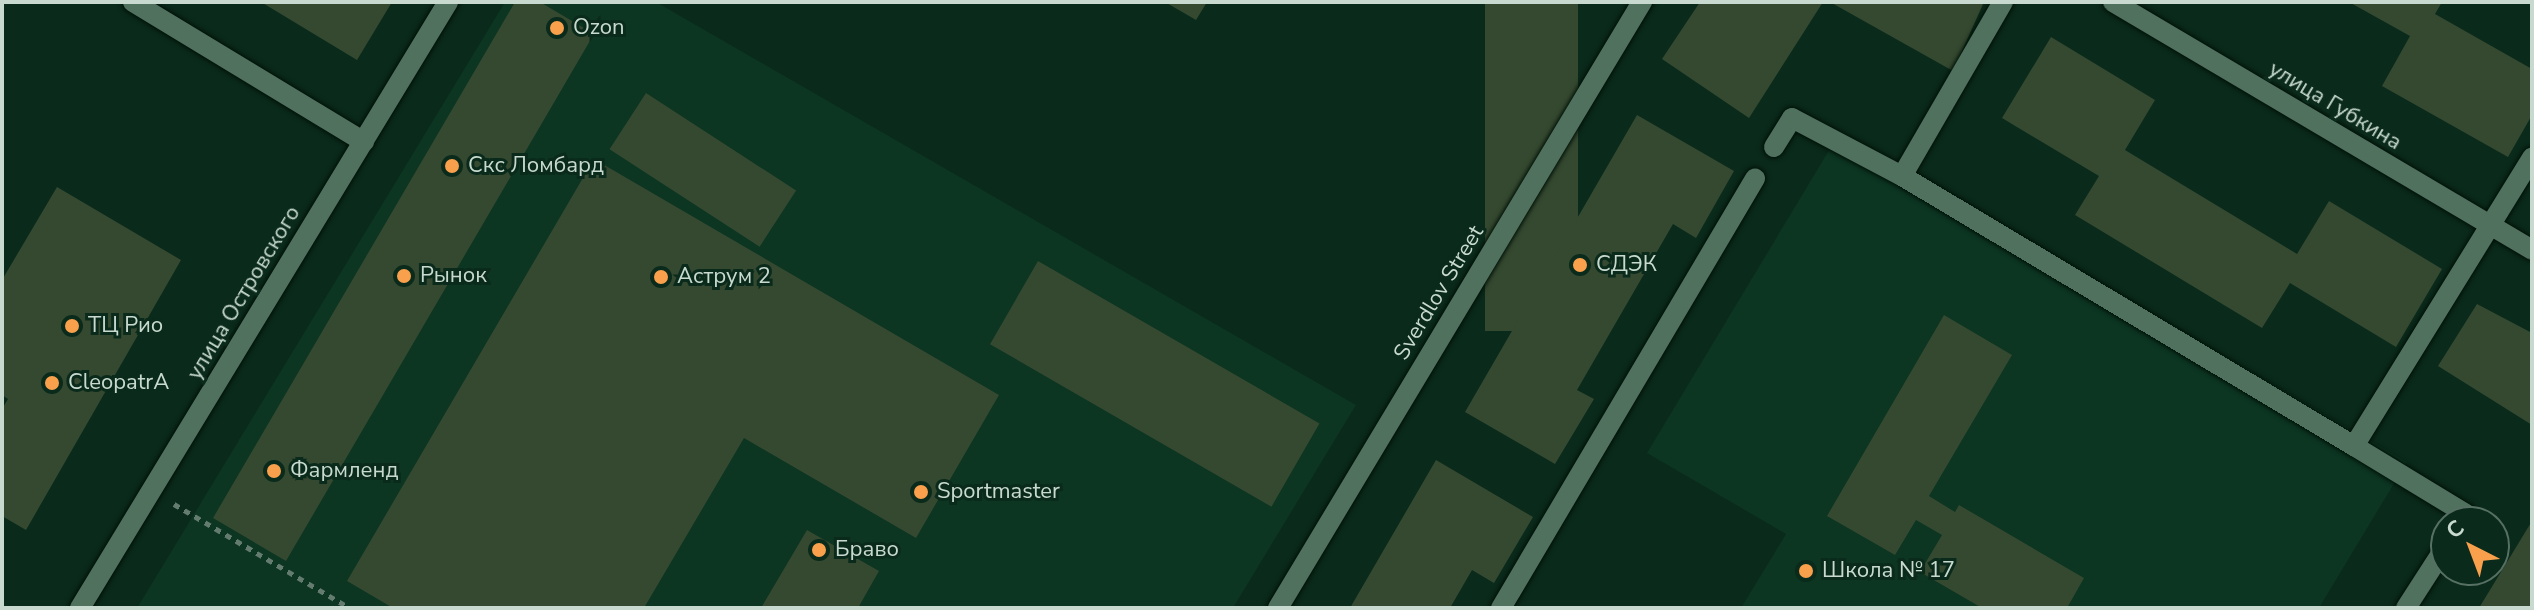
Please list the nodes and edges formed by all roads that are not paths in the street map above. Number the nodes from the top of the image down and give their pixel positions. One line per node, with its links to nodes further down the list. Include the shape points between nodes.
1 (133, 2): 6 (street)
2 (448, 2): 6 (street, улица Островского)
3 (1642, 2): 17 (street, Sverdlov Street)
4 (2003, 2): 9 (street)
5 (2113, 2): 11 (street, улица Губкина)
6 (364, 142): 16 (street, улица Островского)
7 (1774, 147): 9 (street, via 1792,118)
8 (2532, 158): 11 (street)
9 (1902, 176): 13 (street)
10 (1755, 178): 18 (street)
11 (2489, 225): 12 (street, улица Губкина); 13 (street)
12 (2532, 250)
13 (2354, 446): 14 (street)
14 (2453, 506)
15 (2430, 571): 19 (street)
16 (80, 608)
17 (1278, 608)
18 (1501, 608)
19 (2406, 608)

